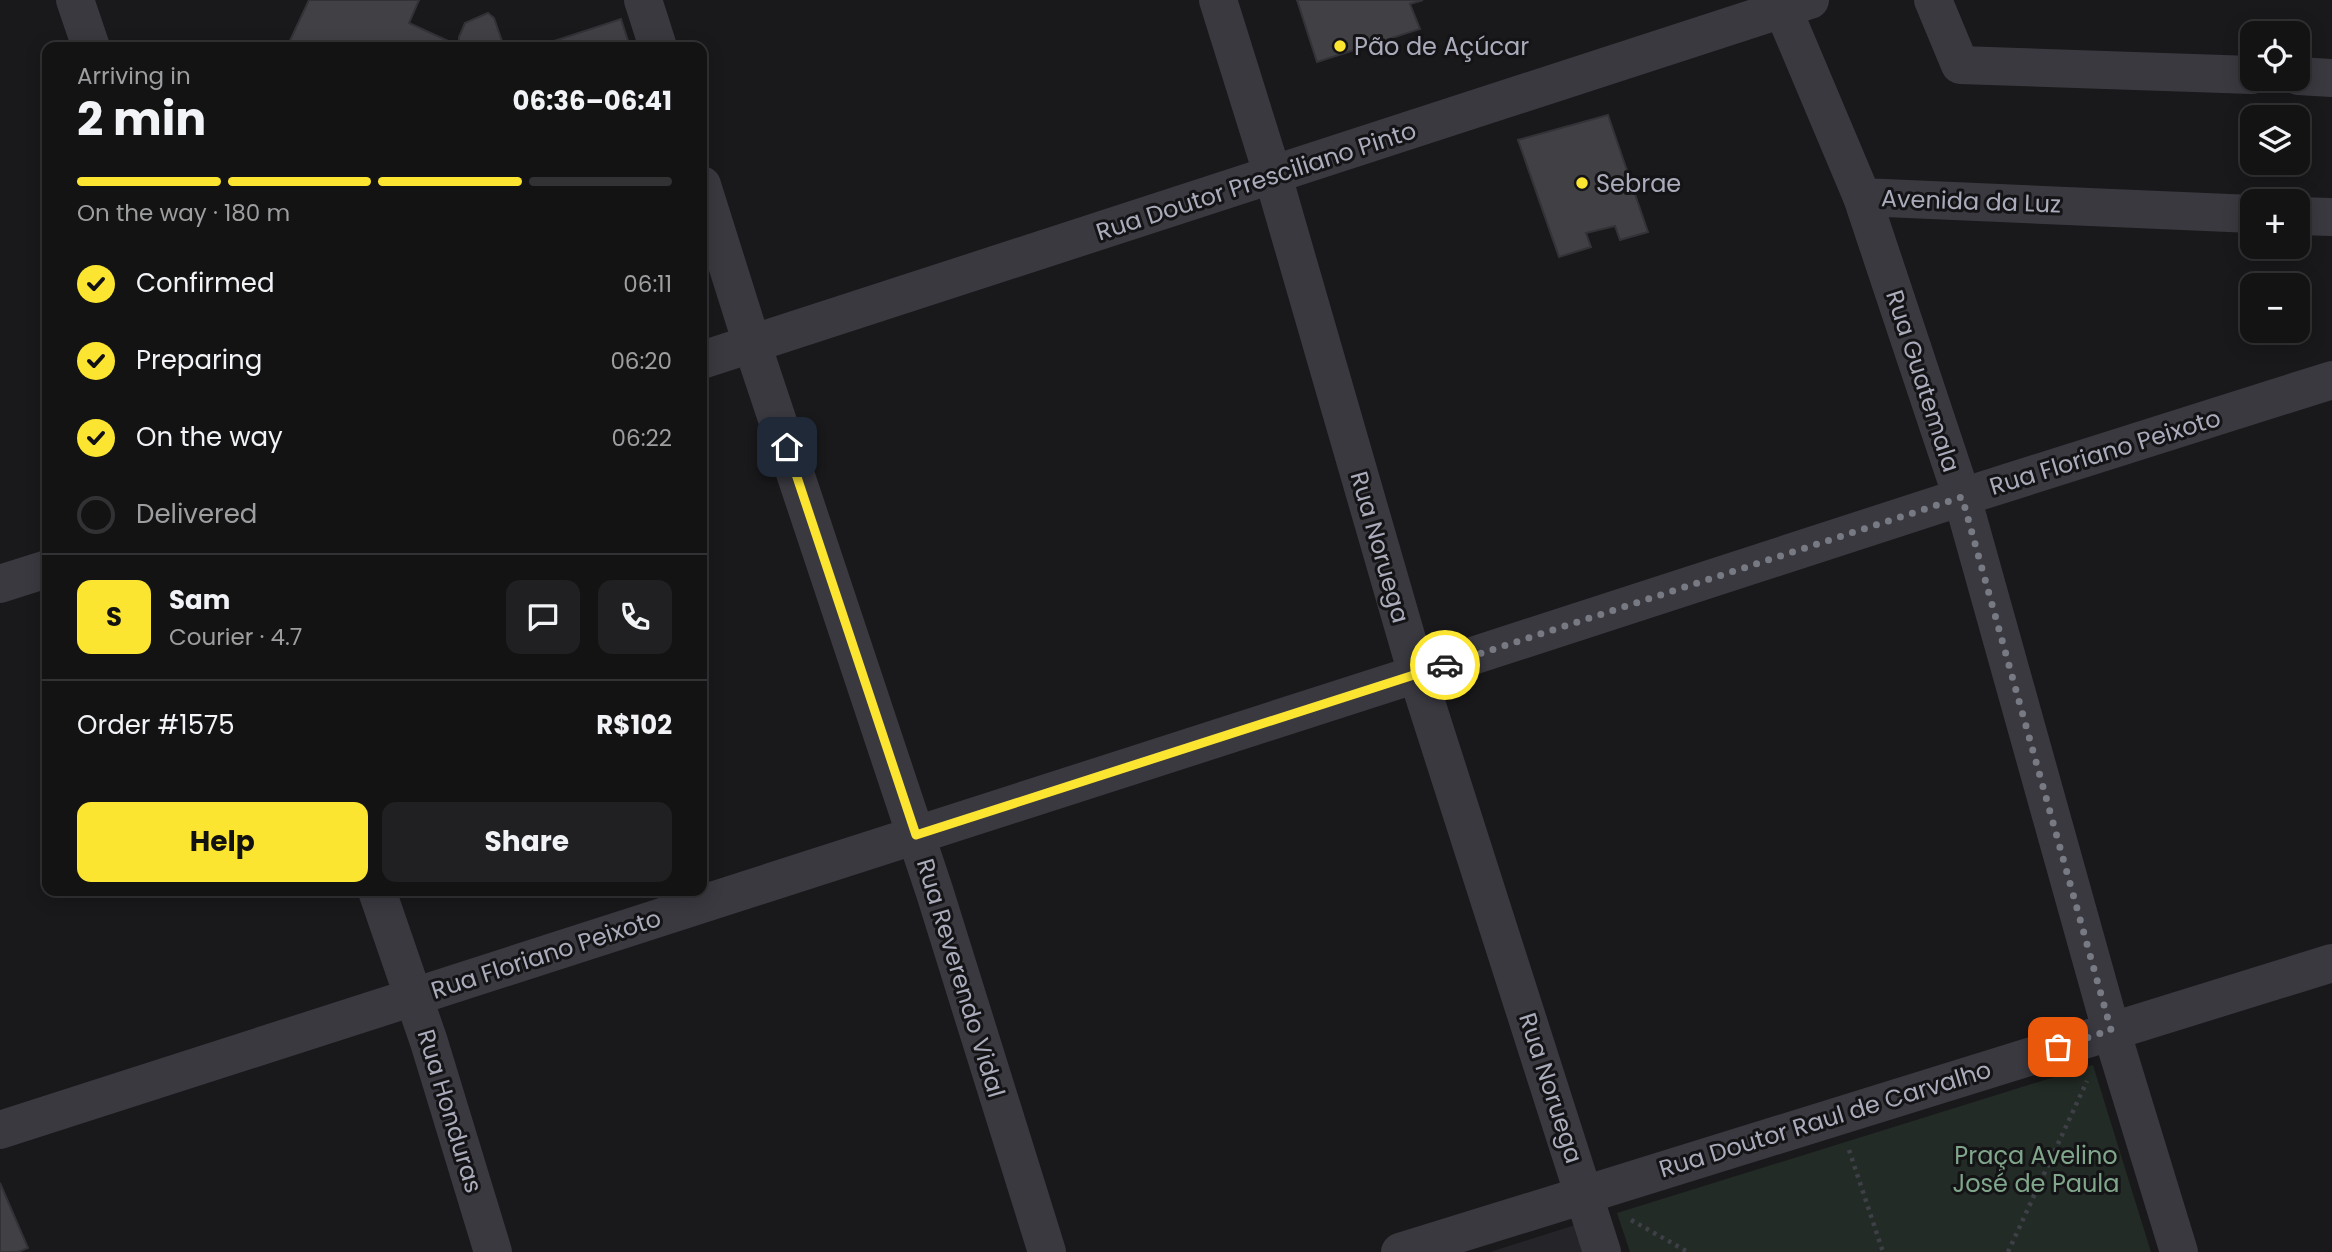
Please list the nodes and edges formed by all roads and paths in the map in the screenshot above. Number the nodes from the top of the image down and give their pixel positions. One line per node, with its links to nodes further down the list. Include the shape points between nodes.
1 (75, 0): 6 (street)
2 (643, 0): 7 (street)
3 (1218, 0): 11 (street, Rua Noruega)
4 (1933, 0): 8 (street, via 1960,65)
5 (1791, 3): 11 (street, Rua Doutor Presciliano Pinto); 12 (street, Avenida da Luz)
6 (89, 42)
7 (656, 42)
8 (2240, 75)
9 (2310, 77): 10 (street)
10 (2332, 78)
11 (1273, 176): 17 (street, Rua Doutor Presciliano Pinto); 23 (street, Rua Noruega)
12 (1862, 197): 14 (street, Avenida da Luz); 20 (street, Rua Guatemala)
13 (707, 201): 17 (street, Rua Reverendo Vidal)
14 (2240, 213)
15 (2310, 216): 16 (street)
16 (2332, 217)
17 (752, 344): 18 (street, Rua Doutor Presciliano Pinto); 24 (street, Rua Reverendo Vidal)
18 (707, 358)
19 (2332, 380): 20 (street, Rua Floriano Peixoto)
20 (1962, 497): 23 (street, Rua Floriano Peixoto); 28 (street, Rua Guatemala)
21 (42, 571): 22 (street)
22 (0, 584)
23 (1417, 674): 24 (street, Rua Floriano Peixoto); 32 (street, Rua Noruega)
24 (916, 835): 27 (street, Rua Floriano Peixoto); 34 (street, Rua Reverendo Vidal)
25 (379, 896): 27 (street, Rua Honduras)
26 (2332, 963): 28 (street, Rua Doutor Raul de Carvalho)
27 (414, 996): 30 (street, Rua Floriano Peixoto); 33 (street, Rua Honduras)
28 (2111, 1030): 32 (street, Rua Doutor Raul de Carvalho); 40 (street, Rua Guatemala)
29 (2091, 1072): 39 (path)
30 (0, 1130)
31 (1847, 1142): 38 (path)
32 (1585, 1194): 35 (street, Rua Doutor Raul de Carvalho); 36 (street, Rua Noruega); 37 (path)
33 (493, 1252)
34 (1047, 1252)
35 (1400, 1252)
36 (1602, 1252)
37 (1688, 1252)
38 (1883, 1252)
39 (2008, 1252)
40 (2179, 1252)

